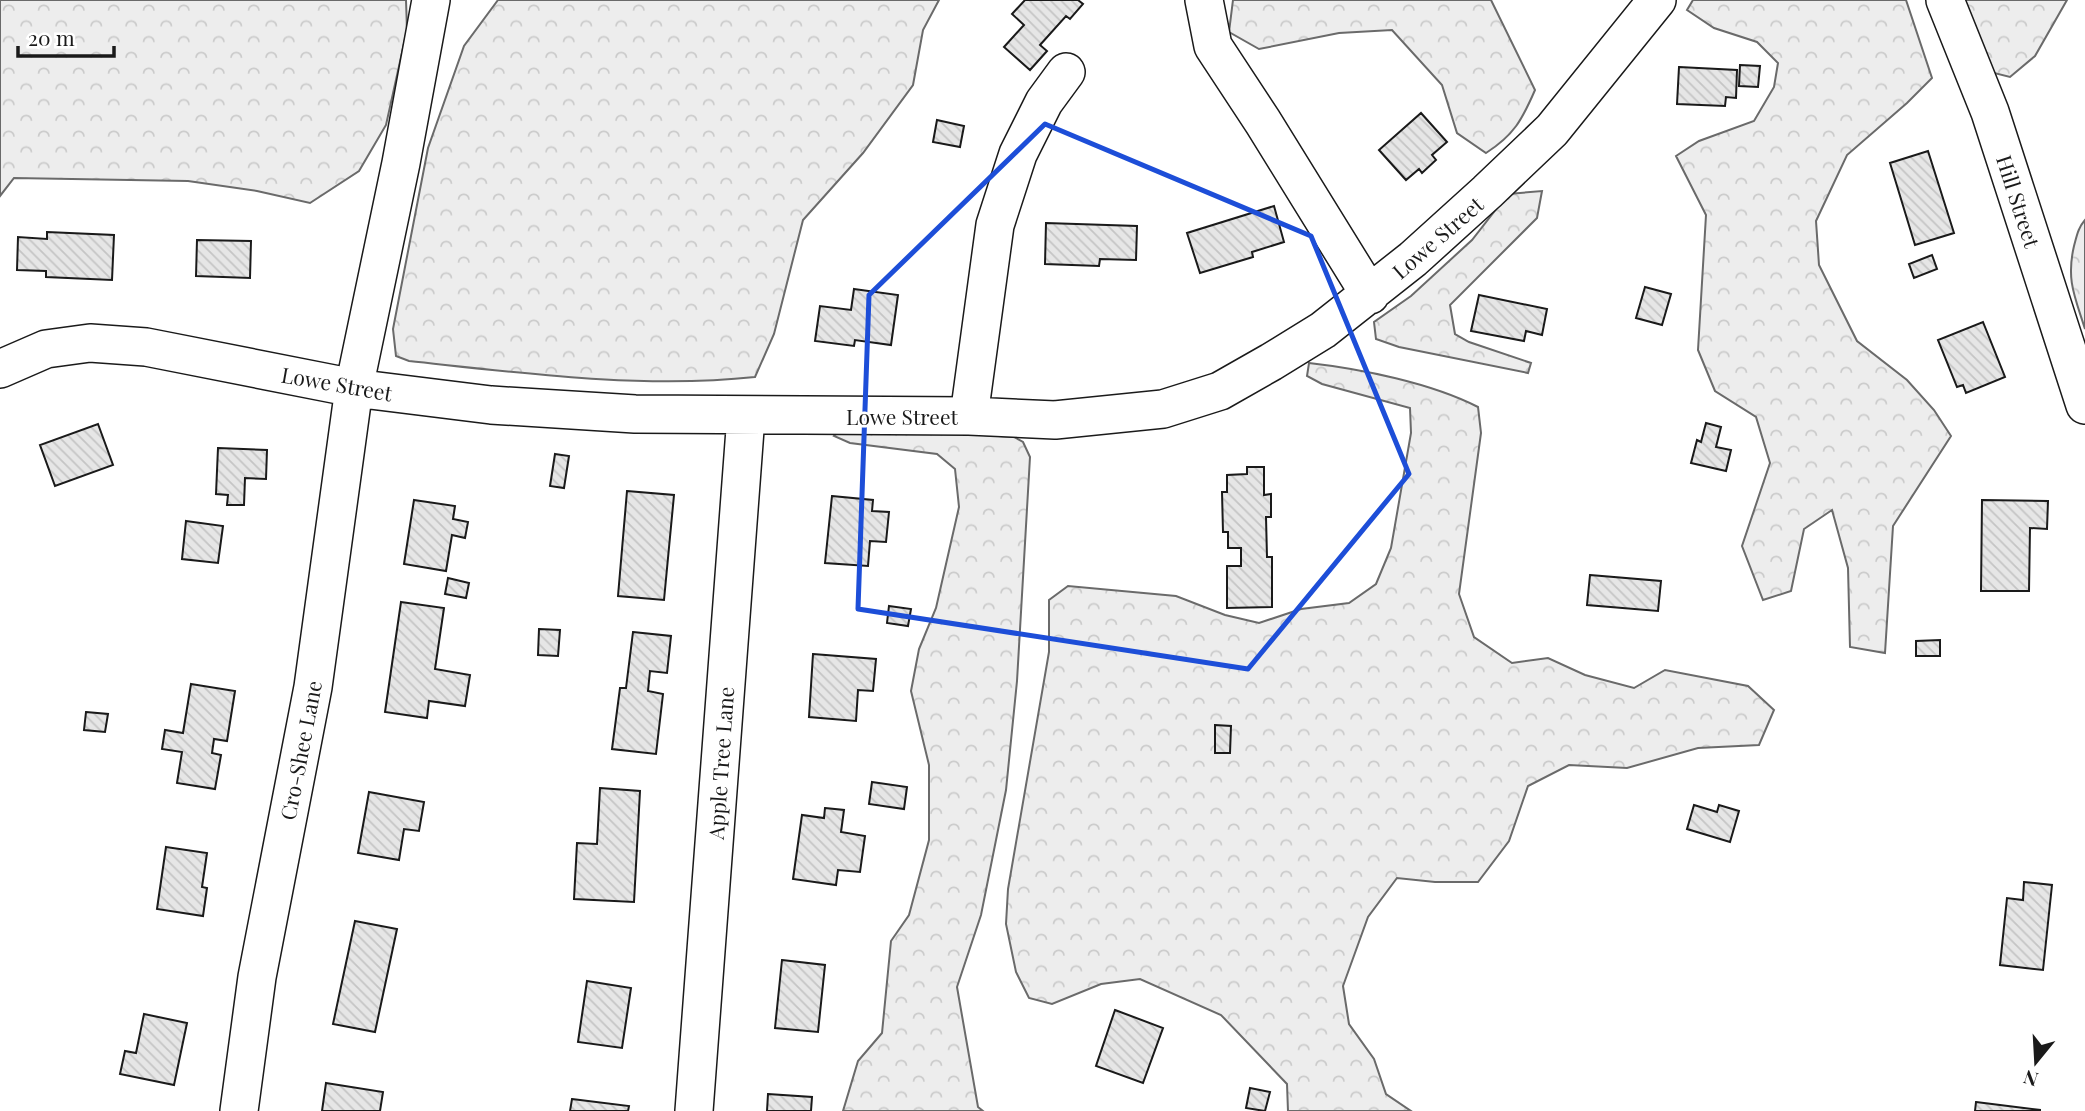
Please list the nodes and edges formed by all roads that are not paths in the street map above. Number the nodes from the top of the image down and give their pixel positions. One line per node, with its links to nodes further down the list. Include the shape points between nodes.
1 (431, 0): 8 (street, Cro-Shee Lane)
2 (1204, 0): 6 (street, via 1213,46)
3 (1657, 0): 6 (street, Lowe Street, via 1537,145)
4 (1945, 0): 9 (street, Hill Street, via 1993,121)
5 (1066, 72): 11 (street, via 1044,102 1018,154 995,225)
6 (1370, 295): 11 (street, Lowe Street, via 1323,330 1220,391 1163,409 1055,420)
7 (0, 369): 8 (street, Lowe Street, via 46,349 90,343 146,347)
8 (354, 388): 10 (street, Lowe Street, via 491,405); 12 (street, Cro-Shee Lane, via 313,687 257,977)
9 (2085, 405)
10 (746, 416): 11 (street, Lowe Street); 13 (street, Apple Tree Lane)
11 (969, 416)
12 (239, 1111)
13 (694, 1111)

